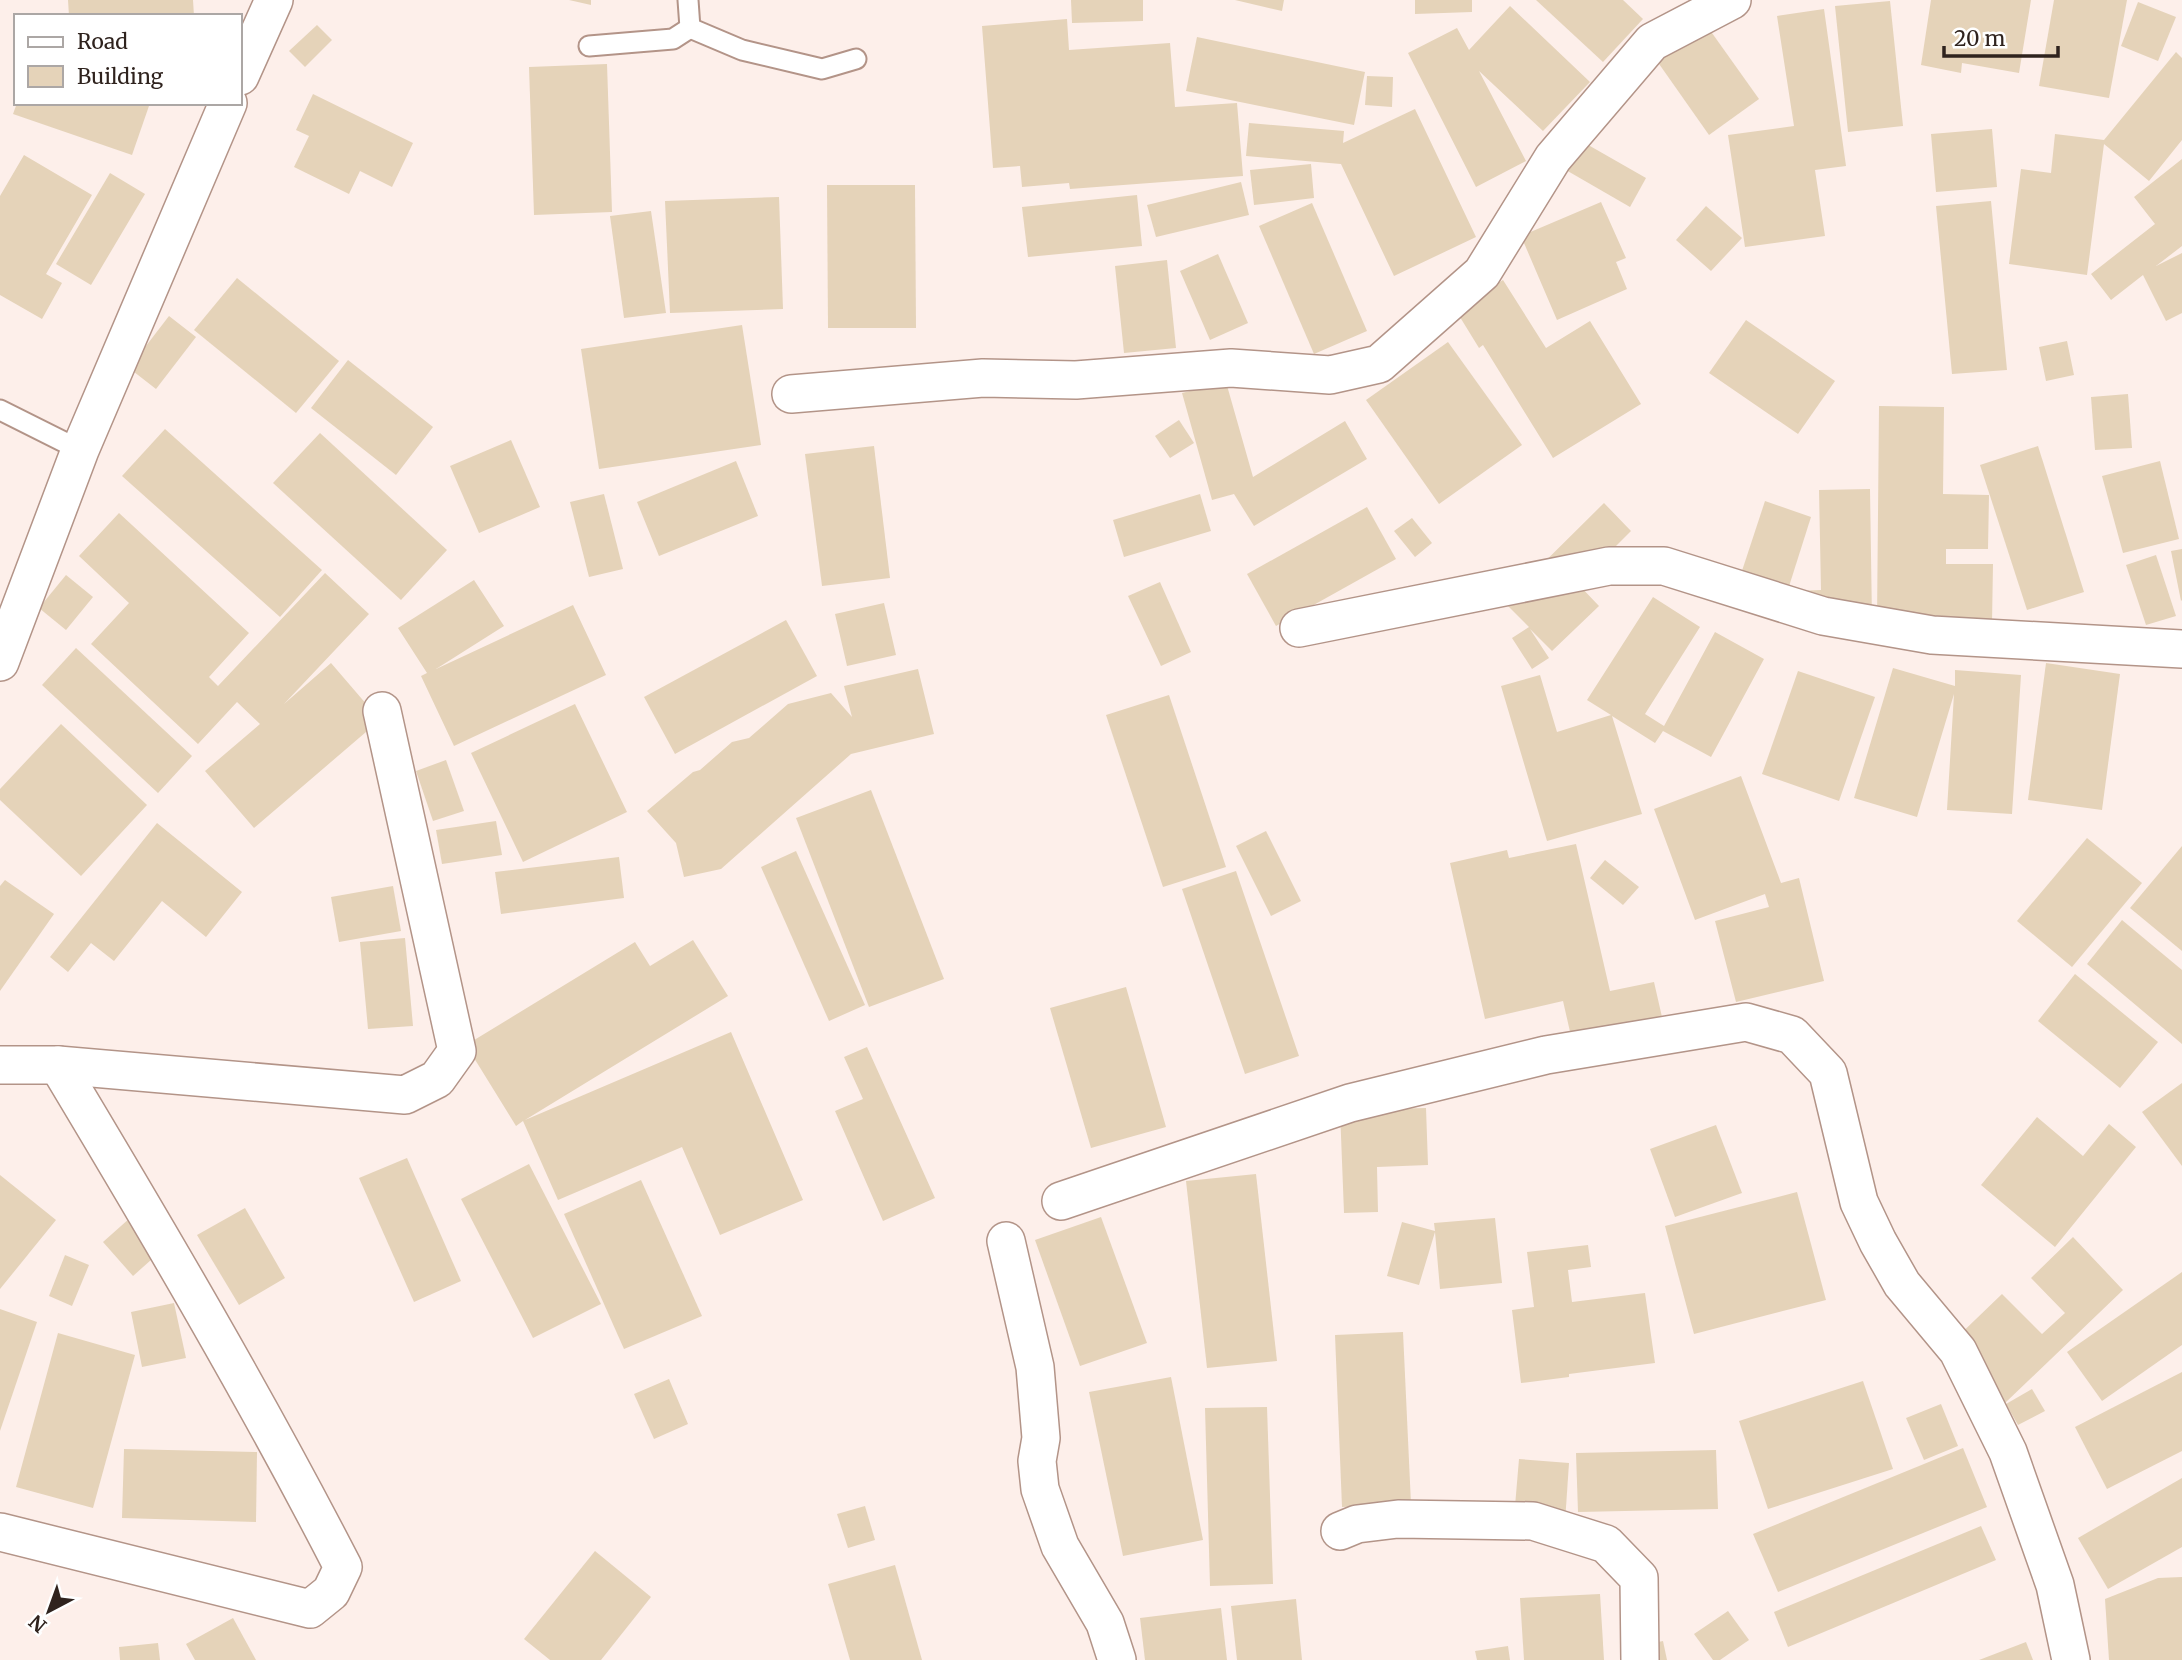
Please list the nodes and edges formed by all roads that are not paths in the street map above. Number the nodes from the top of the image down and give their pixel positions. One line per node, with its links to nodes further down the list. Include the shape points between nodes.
1 (274, 0): 7 (street)
2 (688, 0): 4 (lane)
3 (1732, 0): 9 (street, via 1652,42 1553,158 1482,273 1378,364 1330,375 1231,368 1076,380 983,378)
4 (690, 28): 5 (lane, via 673,39); 6 (lane, via 742,50 822,69)
5 (589, 46)
6 (856, 59)
7 (242, 72)
8 (227, 105): 11 (street)
9 (791, 394)
10 (0, 410): 11 (lane)
11 (79, 450): 14 (street)
12 (1299, 628): 13 (street, via 1609,566 1664,566 1823,616 1932,635)
13 (2182, 649)
14 (0, 662)
15 (382, 711): 17 (street, via 457,1051 437,1079 405,1095)
16 (0, 1065): 17 (street)
17 (58, 1065): 21 (street, via 271,1430 343,1567 331,1592 310,1609)
18 (1061, 1201): 24 (street, via 1350,1103 1546,1055 1746,1022 1792,1035 1828,1073 1859,1202 1878,1242 1902,1284 1958,1351 2008,1452 2055,1585)
19 (1006, 1241): 22 (street, via 1035,1367 1040,1489 1060,1546 1105,1623)
20 (1340, 1531): 23 (street, via 1398,1519 1533,1521 1606,1544 1639,1578)
21 (0, 1532)
22 (1117, 1660)
23 (1640, 1660)
24 (2071, 1660)

